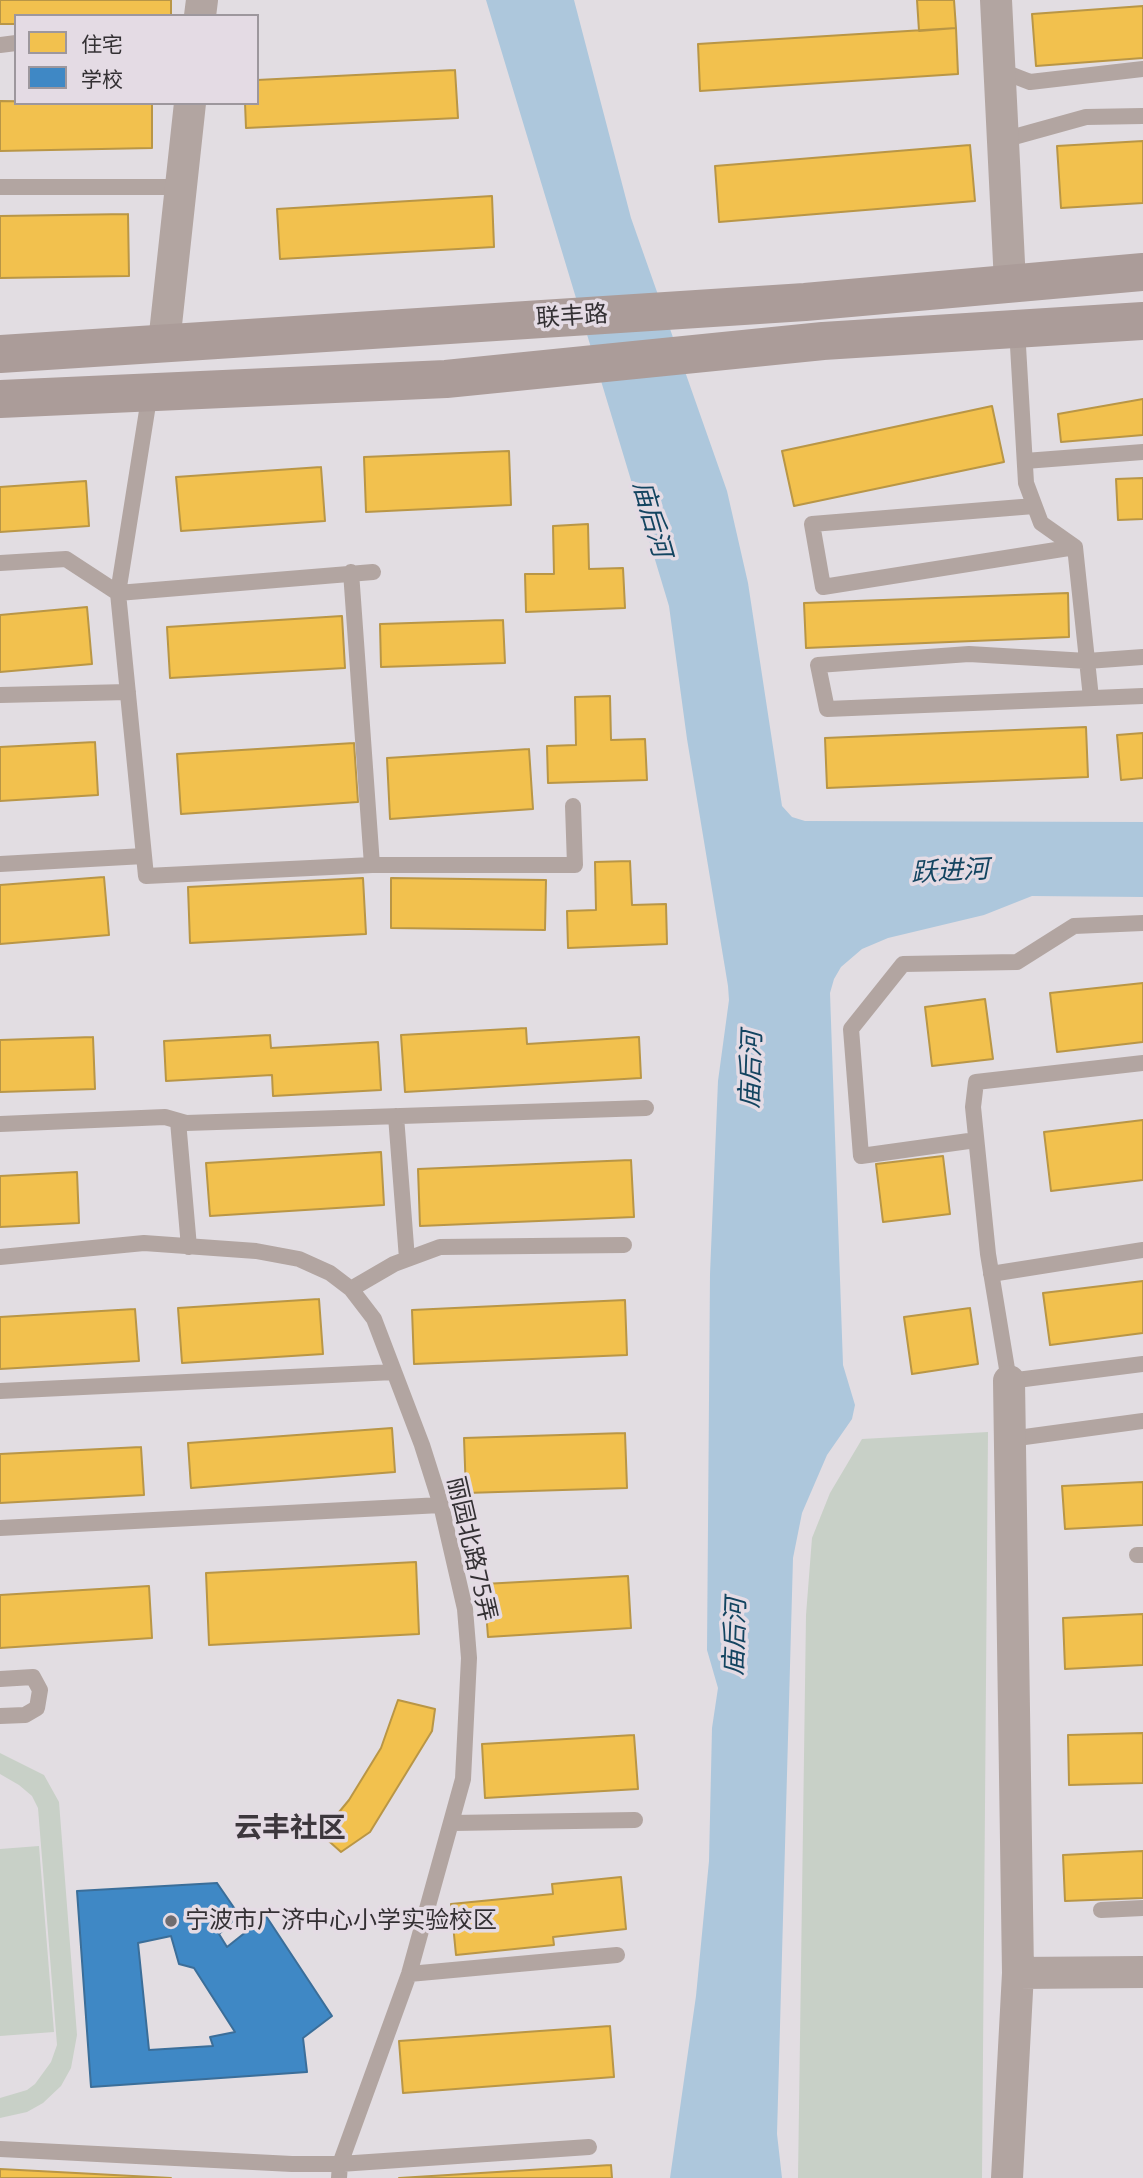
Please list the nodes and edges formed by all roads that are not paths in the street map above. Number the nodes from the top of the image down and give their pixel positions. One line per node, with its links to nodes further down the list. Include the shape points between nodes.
1 (996, 0): 3 (street)
2 (1143, 69): 3 (lane, via 1030,82)
3 (999, 70): 6 (street)
4 (190, 105): 8 (street)
5 (1143, 116): 6 (lane, via 1086,117)
6 (1003, 140): 10 (street)
7 (0, 187): 8 (lane)
8 (181, 187): 13 (street)
9 (1143, 272): 10 (main road, 联丰路)
10 (1010, 283): 13 (main road, 联丰路, via 805,302)
11 (1143, 321): 12 (main road, 联丰路)
12 (1017, 329): 15 (main road, 联丰路, via 822,341 446,379); 18 (lane)
13 (164, 343): 14 (main road, 联丰路)
14 (0, 354)
15 (150, 392): 16 (main road, 联丰路); 24 (lane)
16 (0, 399)
17 (1143, 452): 18 (lane)
18 (1025, 461): 19 (lane)
19 (1034, 506): 20 (lane, via 1041,523); 20 (lane, via 812,524 823,587)
20 (1075, 547): 26 (lane)
21 (0, 563): 24 (lane, via 66,559)
22 (351, 572): 23 (lane); 24 (lane); 34 (lane)
23 (373, 572)
24 (118, 593): 27 (lane)
25 (1143, 657): 26 (lane)
26 (1087, 661): 30 (lane); 30 (lane, via 969,654 818,665 827,709)
27 (128, 692): 28 (lane); 32 (lane)
28 (0, 695)
29 (1143, 696): 30 (lane)
30 (1091, 698)
31 (573, 806): 34 (lane, via 575,865)
32 (144, 856): 33 (lane); 34 (lane, via 146,876)
33 (0, 864)
34 (372, 865)
35 (1143, 923): 41 (lane, via 1074,926 1017,962 904,964 851,1029 861,1157)
36 (1143, 1063): 41 (lane, via 976,1082)
37 (646, 1108): 38 (lane)
38 (396, 1116): 39 (lane); 46 (lane)
39 (178, 1121): 40 (lane, via 165,1117); 43 (lane)
40 (0, 1124)
41 (976, 1140): 47 (lane)
42 (624, 1245): 46 (lane, via 440,1247)
43 (190, 1247): 45 (lane, 丽园北路75弄, via 144,1243); 48 (lane, 丽园北路75弄, via 299,1259)
44 (1143, 1250): 47 (lane)
45 (0, 1257)
46 (407, 1259): 48 (lane)
47 (991, 1273): 51 (lane)
48 (351, 1289): 50 (lane, 丽园北路75弄, via 374,1320)
49 (1143, 1364): 51 (lane)
50 (394, 1372): 52 (lane); 55 (lane, 丽园北路75弄)
51 (1009, 1381): 54 (street)
52 (0, 1391)
53 (1143, 1421): 54 (lane)
54 (1010, 1439): 65 (street)
55 (440, 1505): 56 (lane); 60 (lane, 丽园北路75弄, via 465,1609 469,1658 463,1779)
56 (0, 1528)
57 (0, 1679): 58 (lane, via 33,1678 40,1690 37,1708 25,1715)
58 (0, 1716)
59 (635, 1820): 60 (lane)
60 (453, 1823): 66 (lane, 丽园北路75弄)
61 (1143, 1908): 62 (lane)
62 (1101, 1910)
63 (617, 1955): 66 (lane)
64 (1143, 1972): 65 (street)
65 (1018, 1973): 70 (street)
66 (409, 1974): 69 (lane, 丽园北路75弄)
67 (589, 2147): 69 (lane)
68 (0, 2149): 69 (lane)
69 (340, 2171)
70 (1007, 2178)

